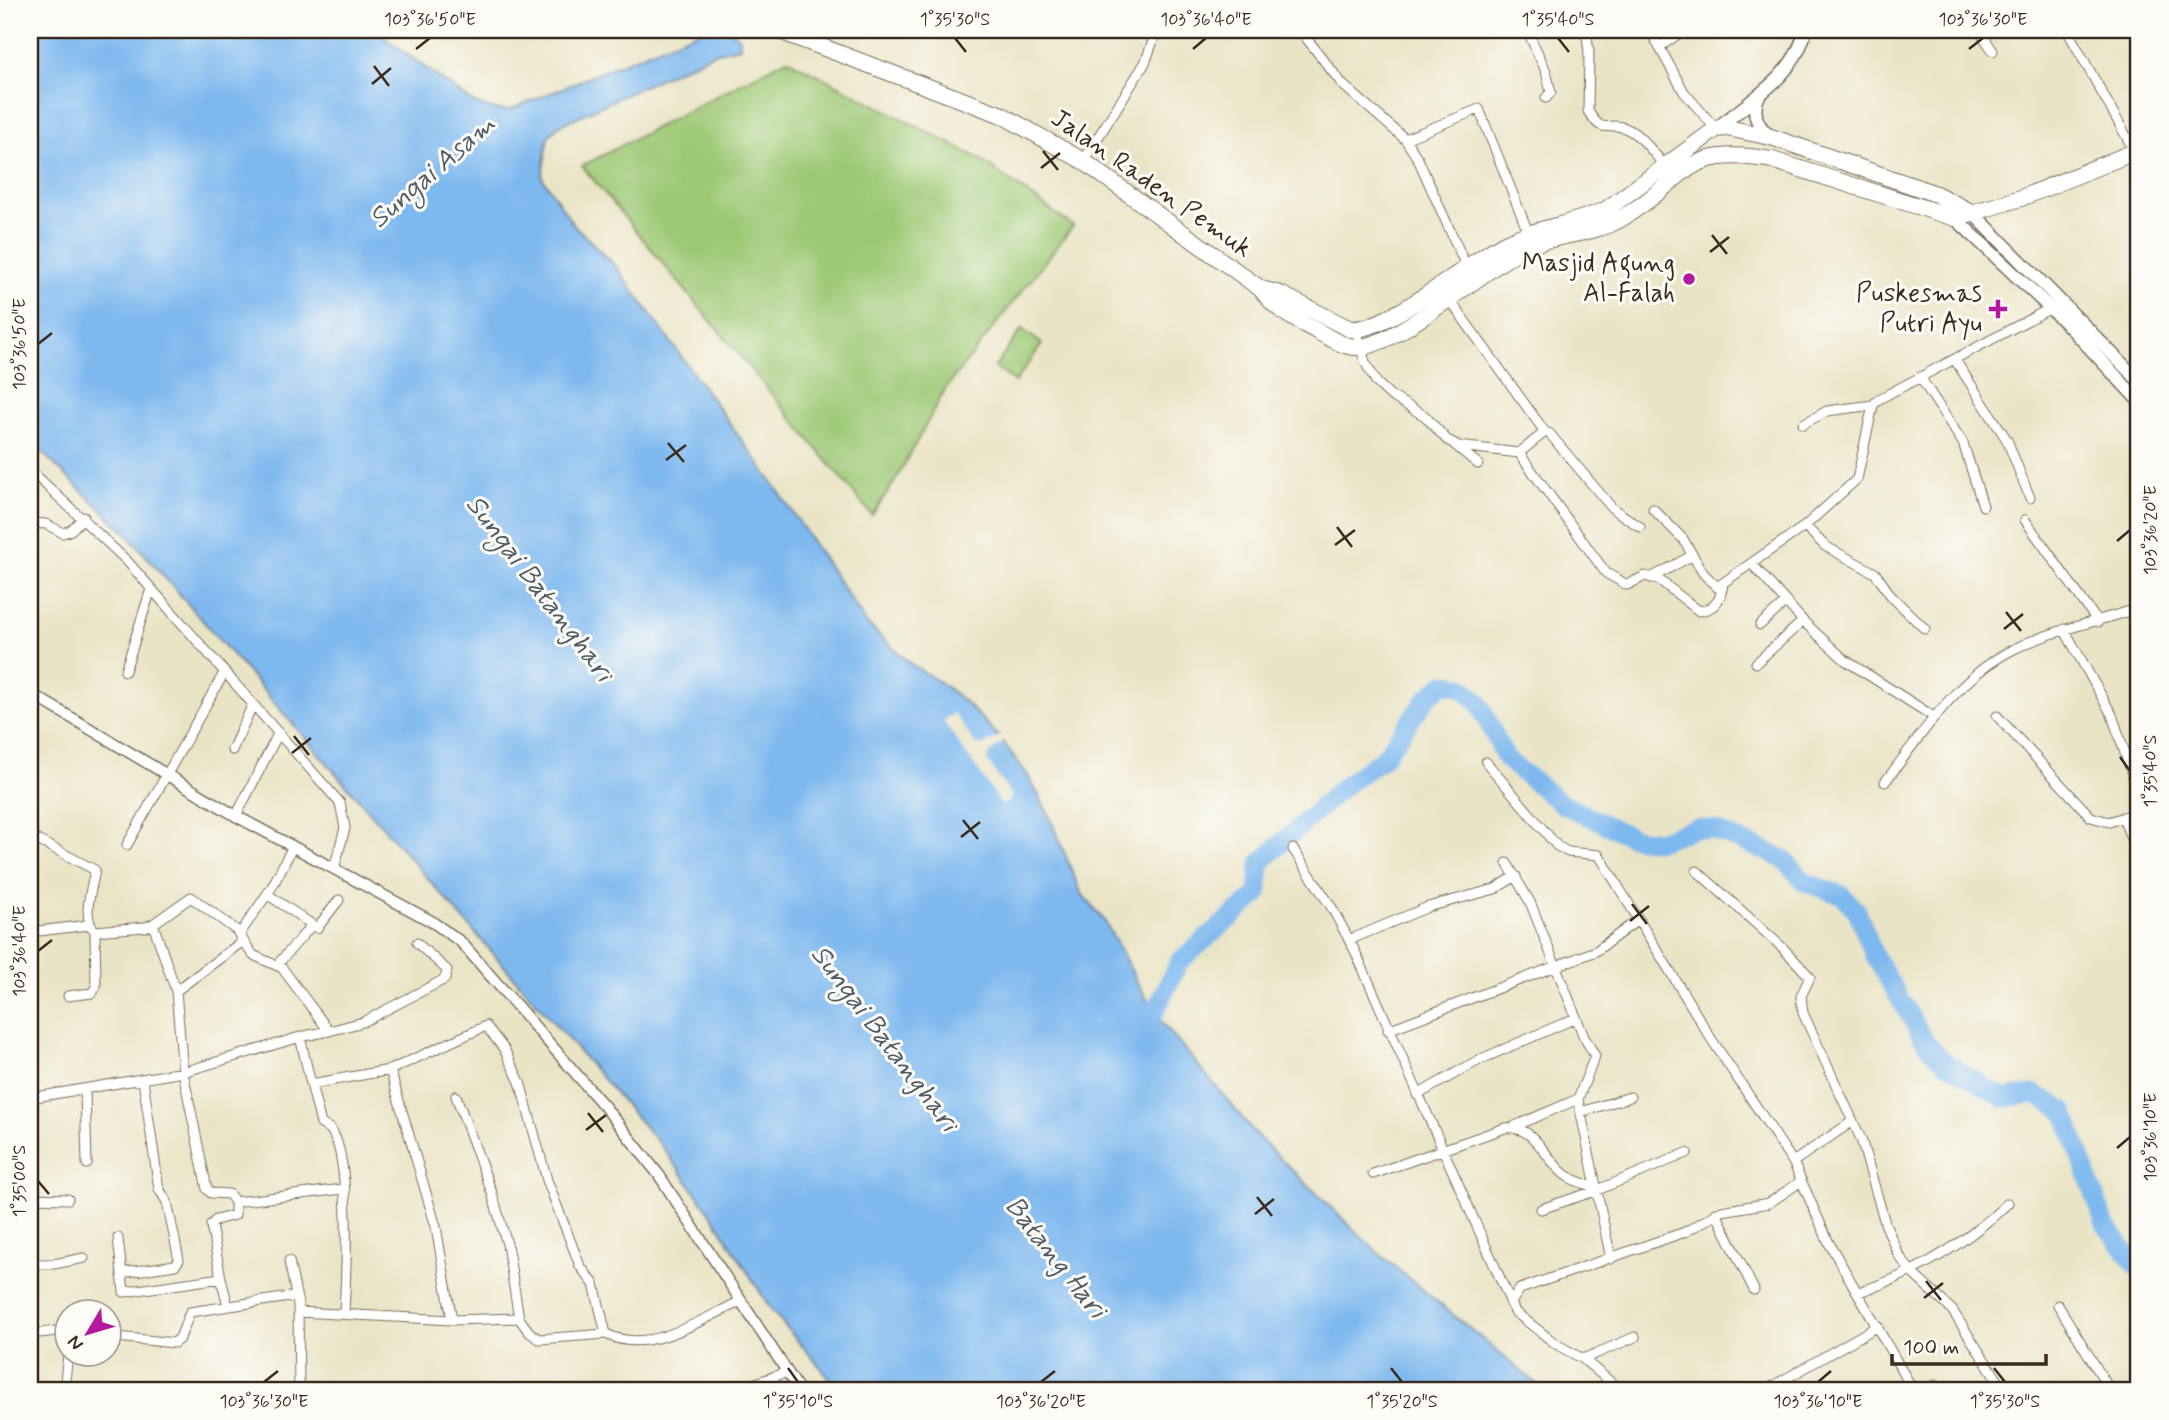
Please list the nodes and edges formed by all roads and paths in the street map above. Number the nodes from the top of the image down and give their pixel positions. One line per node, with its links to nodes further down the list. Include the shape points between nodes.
1 (777, 30): 20 (highway, Jalan Raden Pemuk, via 1002,116)
2 (1157, 30): 20 (street, via 1145,63)
3 (1300, 30): 17 (street, via 1343,85)
4 (1527, 30): 14 (street, via 1549,85)
5 (1586, 30): 21 (street, via 1588,111 1599,125 1625,128 1634,134)
6 (1650, 30): 11 (street)
7 (1684, 30): 11 (street)
8 (1805, 30): 13 (main road, via 1796,58)
9 (1979, 30): 12 (street)
10 (2067, 30): 18 (street)
11 (1661, 46): 15 (street, via 1684,92)
12 (1993, 51)
13 (1761, 92): 15 (main road); 16 (main road, via 1755,113)
14 (1546, 98)
15 (1716, 129): 16 (highway, via 1741,129); 19 (highway)
16 (1771, 137): 22 (highway, via 1936,194)
17 (1405, 139): 24 (street, via 1479,109); 25 (street)
18 (2137, 151): 22 (highway)
19 (1694, 156): 21 (highway); 23 (highway, via 1772,160)
20 (1083, 161): 26 (highway, Jalan Raden Pemuk)
21 (1670, 173): 24 (highway, via 1591,217); 27 (highway, via 1622,218 1519,250)
22 (1973, 213): 23 (highway); 33 (main road)
23 (1955, 218): 28 (main road)
24 (1528, 232): 25 (highway)
25 (1466, 266): 29 (highway, via 1388,317)
26 (1261, 289): 29 (highway, Jalan Raden Pemuk); 30 (highway, Jalan Raden Pemuk, via 1275,309 1342,345)
27 (1449, 299): 30 (highway, via 1380,341); 37 (street)
28 (2051, 308): 31 (street); 34 (main road)
29 (1356, 329): 30 (street)
30 (1360, 347): 38 (street, via 1384,390 1425,416)
31 (1955, 360): 32 (street); 42 (street, via 2007,440)
32 (1920, 377): 35 (street); 43 (street, via 1963,443)
33 (2139, 381)
34 (2139, 401)
35 (1873, 405): 36 (street, via 1827,411); 48 (street, via 1859,476)
36 (1803, 424)
37 (1545, 432): 39 (street); 49 (street, via 1612,508)
38 (1453, 444): 39 (street); 40 (street)
39 (1519, 453): 52 (street, via 1601,568 1627,585 1645,576)
40 (1478, 464)
41 (30, 470): 45 (street)
42 (2030, 498)
43 (1983, 506)
44 (1653, 509): 50 (street)
45 (83, 517): 47 (street, via 63,533 46,524); 54 (street)
46 (2025, 520): 58 (street)
47 (30, 523)
48 (1805, 526): 51 (street); 60 (street, via 1825,546 1875,573)
49 (1640, 527)
50 (1693, 555): 52 (street); 53 (street, via 1713,585)
51 (1752, 564): 53 (street); 55 (street)
52 (1651, 578): 53 (street, via 1699,611 1716,604)
53 (1723, 583)
54 (151, 589): 63 (street); 64 (street)
55 (1786, 602): 57 (street); 59 (street)
56 (2139, 608): 58 (street)
57 (1803, 621): 62 (street); 68 (street, via 1845,660)
58 (2098, 622): 61 (street)
59 (1760, 625)
60 (1925, 629)
61 (2064, 629): 68 (street, via 2016,647 1985,666); 74 (street, via 2112,715)
62 (1756, 663)
63 (125, 671)
64 (224, 673): 66 (street); 72 (street)
65 (30, 693): 72 (street)
66 (252, 706): 69 (street); 70 (street)
67 (1997, 716): 77 (street, via 2091,817 2109,822)
68 (1934, 717): 73 (street)
69 (278, 734): 76 (street); 84 (street, via 340,803 345,828)
70 (232, 750)
71 (1486, 762): 89 (street, via 1558,846 1569,852 1599,855)
72 (165, 773): 76 (street); 79 (street)
73 (1885, 782)
74 (2139, 794)
75 (2139, 812): 77 (street)
76 (236, 816): 80 (street)
77 (2123, 817): 82 (street)
78 (30, 835): 92 (street, via 95,870)
79 (127, 845)
80 (292, 848): 84 (street); 87 (street)
81 (1293, 849): 95 (street)
82 (2139, 860)
83 (1507, 863): 86 (street)
84 (334, 869): 143 (street, via 461,942 659,1175)
85 (1698, 871): 116 (street, via 1811,977 1801,996 1803,1013)
86 (1516, 876): 95 (street, via 1495,889 1428,907); 98 (street)
87 (267, 894): 91 (street); 94 (street)
88 (339, 900): 91 (street, via 318,927)
89 (1639, 919): 98 (street, via 1596,951); 120 (street)
90 (153, 924): 92 (street); 94 (street, via 191,897); 99 (street)
91 (312, 925): 97 (street)
92 (92, 928): 93 (street); 100 (street, via 96,987 92,993)
93 (30, 932)
94 (241, 938): 97 (street, via 253,954); 99 (street)
95 (1349, 940): 102 (street)
96 (417, 943): 103 (street, via 447,971 445,979 363,1022)
97 (277, 965): 103 (street)
98 (1555, 967): 101 (street); 102 (street)
99 (176, 990): 106 (street)
100 (68, 996)
101 (1576, 1018): 110 (street, via 1479,1060); 114 (street, via 1595,1056)
102 (1388, 1030): 110 (street)
103 (329, 1031): 104 (street)
104 (300, 1037): 106 (street); 108 (street)
105 (390, 1070): 108 (street); 150 (street, via 436,1227); 154 (street, via 487,1027 520,1082 547,1180 580,1266 594,1284)
106 (183, 1072): 107 (street); 128 (street, via 208,1191 229,1194)
107 (143, 1080): 109 (street); 138 (street, via 159,1189 167,1202 179,1260 175,1265)
108 (311, 1084): 124 (street, via 321,1124 330,1129 336,1144)
109 (85, 1091): 113 (street); 121 (street)
110 (1417, 1095): 118 (street)
111 (456, 1096): 149 (street, via 507,1244)
112 (1630, 1097): 115 (street)
113 (30, 1098)
114 (1578, 1099): 115 (street); 117 (street)
115 (1581, 1112): 125 (street)
116 (1853, 1122): 120 (street); 137 (street, via 1890,1238)
117 (1511, 1128): 118 (street); 125 (street, via 1524,1128 1564,1175)
118 (1442, 1150): 122 (street); 144 (street)
119 (1687, 1153): 125 (street)
120 (1793, 1162): 123 (street)
121 (87, 1164)
122 (1373, 1174)
123 (1800, 1182): 131 (street, via 1769,1203); 141 (street)
124 (343, 1189): 128 (street); 148 (street, via 348,1232)
125 (1594, 1189): 130 (street); 134 (street)
126 (30, 1198): 127 (street)
127 (68, 1199)
128 (235, 1202): 139 (street, via 235,1215 211,1226)
129 (2008, 1203): 137 (street, via 1970,1238)
130 (1541, 1209)
131 (1716, 1213): 134 (street, via 1685,1232); 140 (street)
132 (118, 1238): 138 (street)
133 (84, 1258): 136 (street, via 54,1265)
134 (1611, 1259): 144 (street, via 1520,1289)
135 (289, 1261): 142 (street)
136 (30, 1264)
137 (1911, 1272): 141 (street); 167 (street, via 1952,1310)
138 (122, 1273): 139 (street, via 126,1293)
139 (221, 1278): 146 (street)
140 (1754, 1290)
141 (1859, 1292): 151 (street)
142 (296, 1296): 146 (street); 147 (street)
143 (741, 1300): 154 (street, via 662,1337 625,1339); 159 (street)
144 (1510, 1304): 157 (street, via 1520,1318)
145 (2058, 1305): 168 (street)
146 (228, 1306): 155 (street, via 190,1312 174,1343)
147 (298, 1312): 148 (street); 162 (street)
148 (344, 1312): 150 (street)
149 (519, 1318): 150 (street); 154 (street, via 539,1339)
150 (452, 1320)
151 (1878, 1326): 165 (street); 166 (street)
152 (52, 1332): 153 (street)
153 (30, 1334)
154 (606, 1334)
155 (122, 1337)
156 (1635, 1337): 157 (street)
157 (1583, 1359): 164 (street)
158 (66, 1368): 161 (street)
159 (788, 1372): 160 (street); 163 (street)
160 (743, 1389)
161 (64, 1390)
162 (299, 1390)
163 (799, 1390)
164 (1620, 1390)
165 (1766, 1390)
166 (1913, 1390)
167 (2004, 1390)
168 (2110, 1390)

